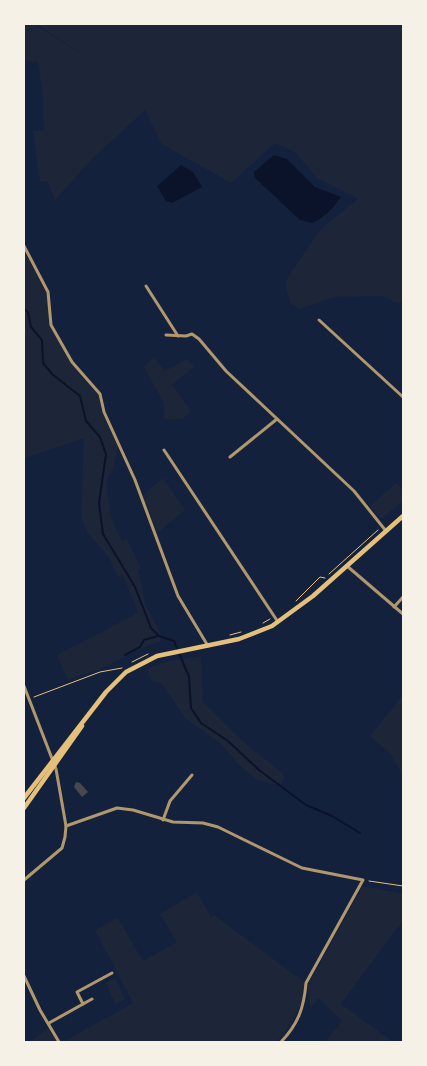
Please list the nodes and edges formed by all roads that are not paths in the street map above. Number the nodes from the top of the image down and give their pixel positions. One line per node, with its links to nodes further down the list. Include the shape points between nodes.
1 (24, 246): 17 (street, via 48,292 51,325 72,362 100,394 104,412 135,480 178,596)
2 (146, 286): 5 (street)
3 (319, 320): 6 (street)
4 (166, 335): 5 (street)
5 (178, 336): 7 (street, via 192,334 199,339 225,370)
6 (403, 397)
7 (277, 419): 9 (street); 11 (street, via 354,490)
8 (164, 450): 16 (street)
9 (230, 457)
10 (403, 516): 11 (main road)
11 (386, 531): 12 (main road)
12 (347, 566): 14 (street); 16 (main road)
13 (403, 597): 14 (street)
14 (394, 607): 15 (street)
15 (403, 614)
16 (278, 622): 17 (main road, via 253,635)
17 (208, 646): 19 (main road, via 142,662 122,675)
18 (24, 686): 20 (street)
19 (90, 714): 20 (main road); 21 (main road)
20 (52, 760): 21 (street); 23 (main road)
21 (55, 767): 24 (main road); 26 (street)
22 (192, 776): 25 (street, via 170,801)
23 (24, 798)
24 (24, 808)
25 (163, 820): 26 (street, via 117,808); 34 (street, via 218,827 302,868 363,880 306,984 300,1017)
26 (66, 826): 27 (street, via 62,848)
27 (24, 880)
28 (112, 973): 31 (street, via 77,992)
29 (24, 976): 32 (street)
30 (92, 1000): 31 (street)
31 (83, 1004): 32 (street)
32 (49, 1023): 33 (street)
33 (59, 1042)
34 (281, 1042)

